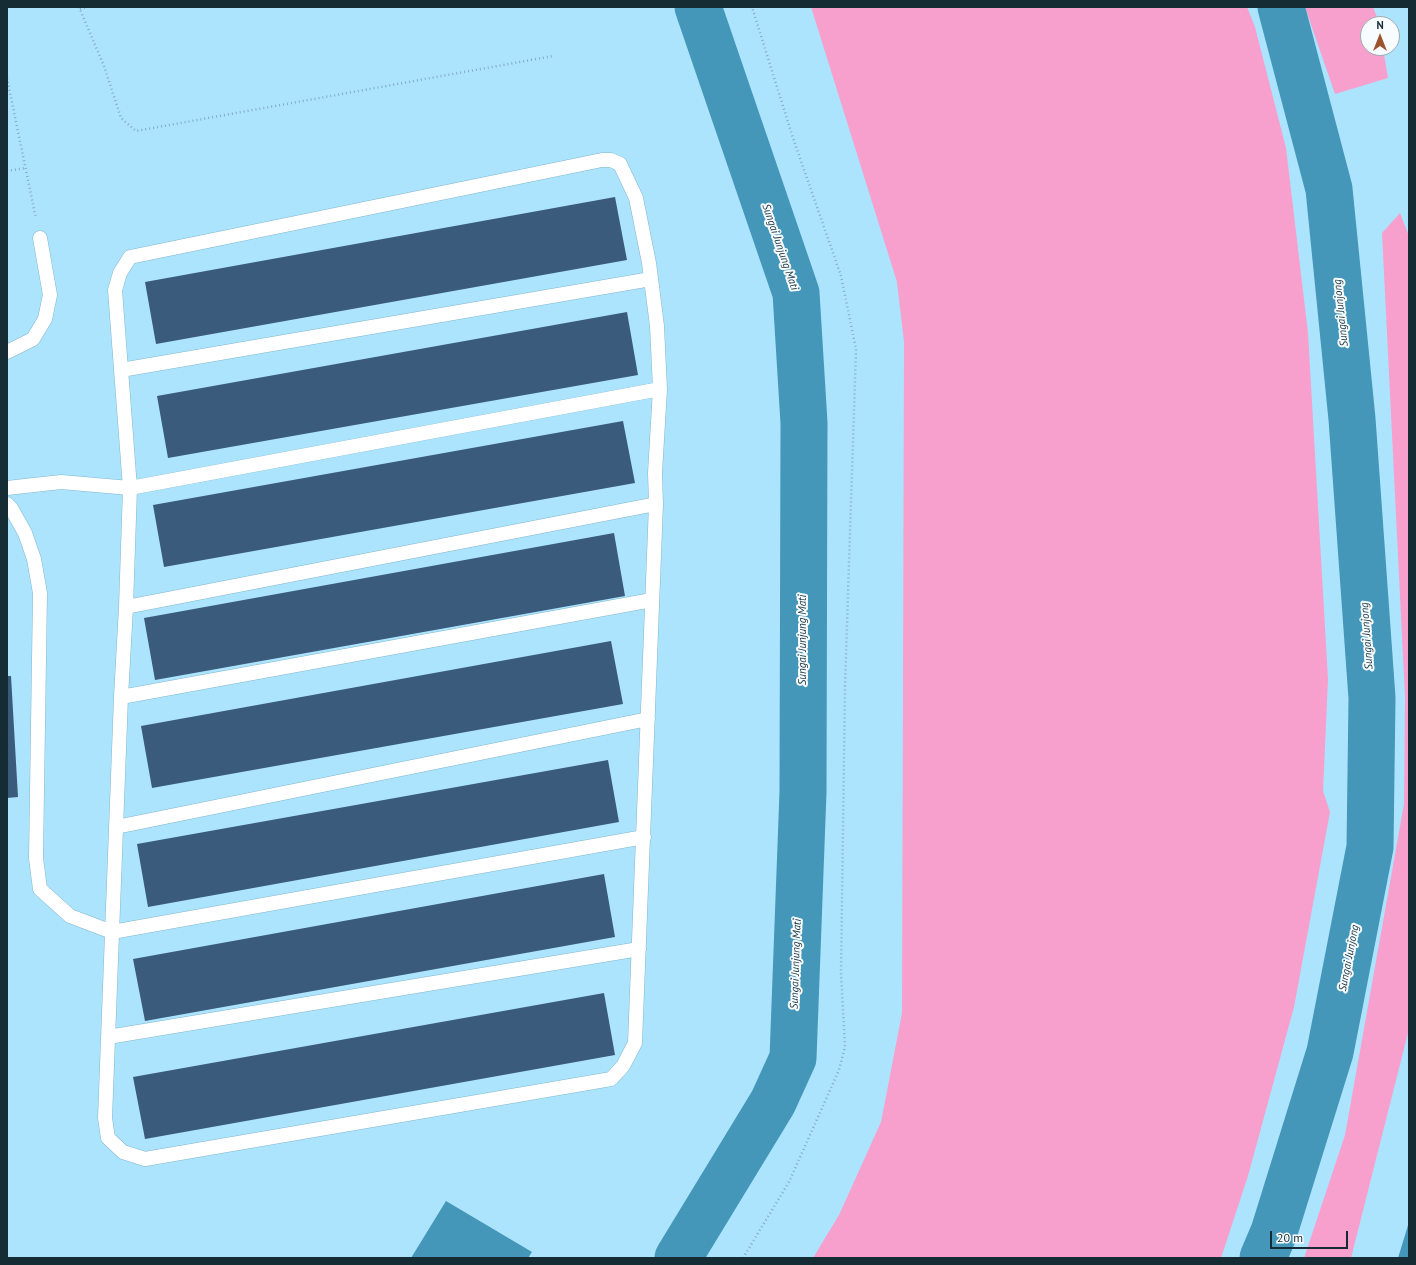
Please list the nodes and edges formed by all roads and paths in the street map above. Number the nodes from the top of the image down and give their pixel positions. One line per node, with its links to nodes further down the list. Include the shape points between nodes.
1 (87, 7): 3 (path)
2 (752, 7): 26 (path, via 793,138 841,276 856,349 845,686 841,973 845,1047 839,1070 789,1182)
3 (79, 8): 4 (path, via 104,66 121,118 136,131)
4 (554, 56)
5 (7, 78): 6 (path)
6 (26, 168): 7 (path); 8 (path)
7 (7, 171)
8 (40, 238): 10 (lane, via 50,295 45,319 33,338)
9 (651, 278): 11 (lane); 11 (lane, via 636,198 620,164 602,160 130,257 120,273 115,290); 12 (lane, via 657,326)
10 (7, 352)
11 (121, 370): 14 (lane)
12 (660, 389): 14 (lane); 16 (lane, via 655,473)
13 (7, 488): 14 (lane, via 61,482)
14 (130, 488): 18 (lane)
15 (7, 504): 23 (lane, via 25,533 34,559 40,593 36,858 40,889 70,916)
16 (656, 504): 17 (lane); 18 (lane)
17 (652, 600): 19 (lane); 20 (lane)
18 (126, 607): 19 (lane)
19 (121, 697): 21 (lane)
20 (648, 719): 21 (lane); 22 (lane)
21 (116, 827): 23 (lane)
22 (644, 837): 23 (lane); 24 (lane)
23 (112, 932): 25 (lane)
24 (639, 949): 25 (lane); 25 (lane, via 635,1043 624,1066 611,1079 145,1159 123,1152 108,1138 105,1118)
25 (108, 1037)
26 (743, 1258)

